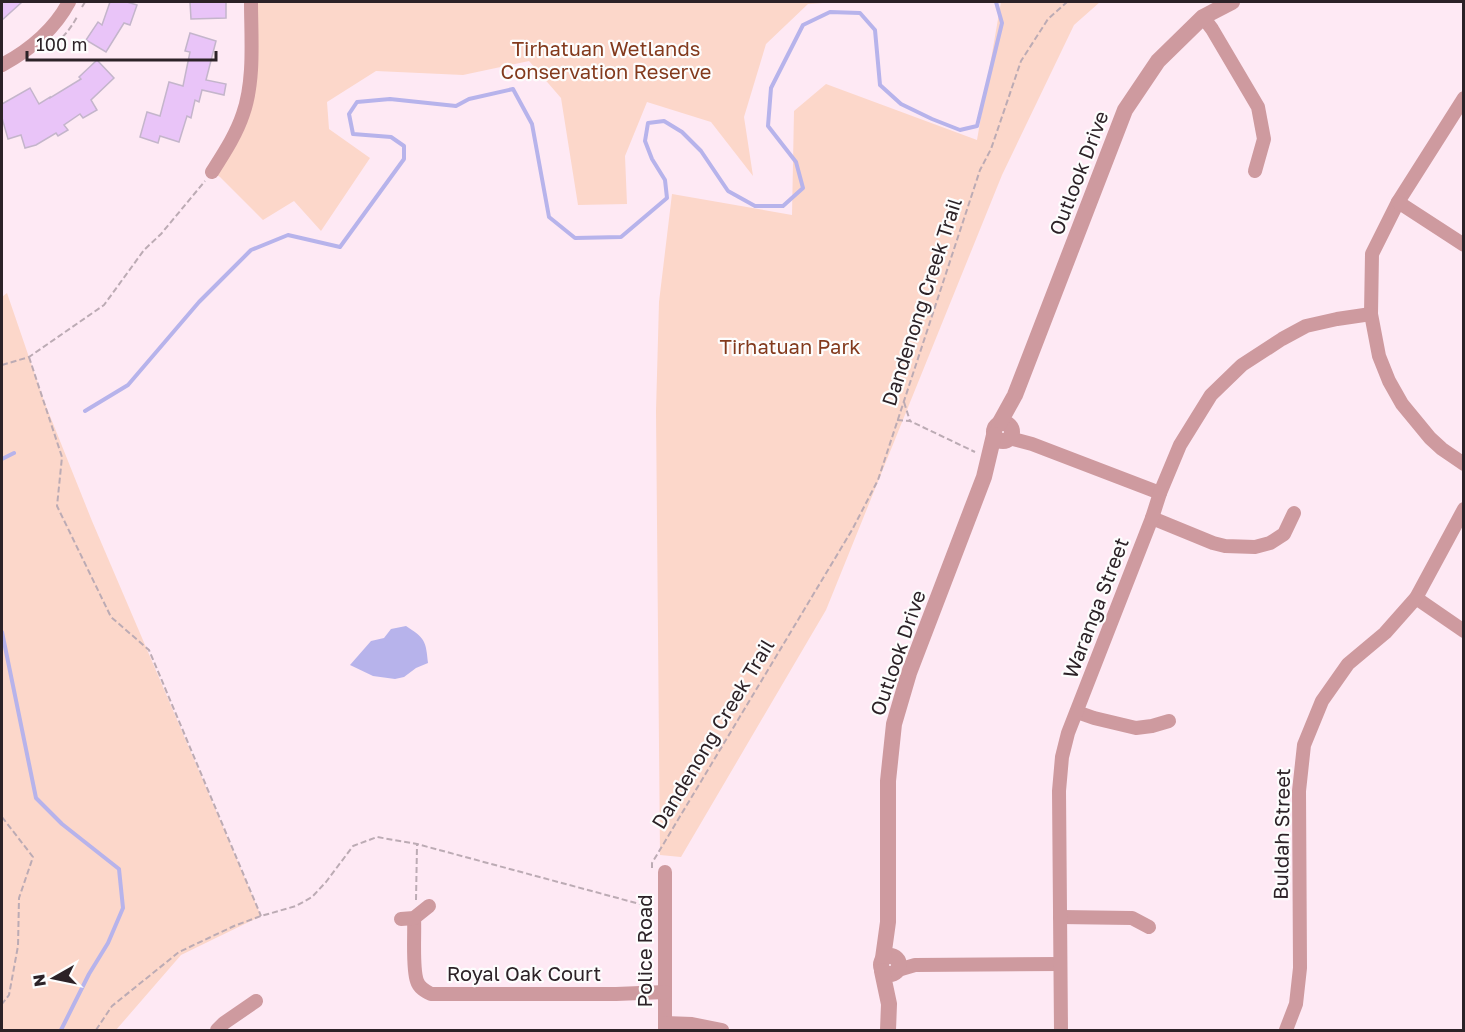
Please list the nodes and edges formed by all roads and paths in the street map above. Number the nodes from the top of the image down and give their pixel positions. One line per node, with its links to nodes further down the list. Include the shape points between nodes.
1 (69, 2): 6 (street, via 40,39)
2 (251, 2): 9 (street, via 247,101 229,146)
3 (1067, 2): 15 (path, Dandenong Creek Trail, via 1048,19 1022,61 980,170)
4 (1232, 2): 5 (street, Outlook Drive)
5 (1203, 17): 8 (street, via 1258,107 1264,139); 18 (street, Outlook Drive, via 1158,61 1125,110)
6 (2, 64)
7 (1464, 98): 10 (street)
8 (1255, 171)
9 (213, 172): 13 (path, via 144,250 104,305)
10 (1398, 202): 11 (street); 12 (street, via 1372,254)
11 (1464, 245)
12 (1371, 314): 20 (street, via 1379,356 1402,405 1430,438); 21 (street, Waranga Street, via 1306,326 1242,364 1211,395 1180,445)
13 (29, 357): 14 (path); 34 (path, via 62,458 57,506 111,617 149,650)
14 (2, 365)
15 (904, 402): 16 (path, Dandenong Creek Trail); 17 (path)
16 (897, 420): 17 (path); 31 (path, Dandenong Creek Trail, via 878,480 852,530 652,862)
17 (910, 422): 19 (path)
18 (1005, 433): 21 (street); 37 (street, Outlook Drive, via 984,477 909,673 894,724 888,781 888,922)
19 (975, 452)
20 (1464, 464)
21 (1160, 493): 24 (street, Waranga Street)
22 (1464, 509): 25 (street, Buldah Street)
23 (1294, 513): 24 (street, via 1284,534 1255,547 1213,543)
24 (1152, 518): 27 (street, Waranga Street)
25 (1416, 598): 26 (street); 48 (street, Buldah Street, via 1385,633 1348,664 1322,701 1304,745 1299,791 1300,968 1296,1004)
26 (1464, 631)
27 (1077, 712): 28 (street, via 1137,728); 35 (street, Waranga Street, via 1062,757 1059,790)
28 (1169, 721)
29 (2, 817): 41 (path, via 33,857 19,898 18,946 9,995)
30 (417, 844): 32 (path); 33 (path); 34 (path, via 377,837 352,846 312,897)
31 (658, 873): 39 (street, Police Road)
32 (422, 903): 39 (street, Royal Oak Court, via 408,918 417,983 431,994)
33 (651, 908)
34 (261, 916): 43 (path, via 179,952 112,1006)
35 (1060, 917): 36 (street, via 1132,918); 38 (street, Waranga Street)
36 (1149, 927)
37 (892, 964): 38 (street); 46 (street, Outlook Drive)
38 (1060, 964): 47 (street, Waranga Street)
39 (665, 992): 42 (street, Police Road)
40 (256, 1001): 44 (street)
41 (2, 1004)
42 (665, 1027): 45 (street, via 692,1024)
43 (96, 1030)
44 (217, 1030)
45 (722, 1030)
46 (888, 1030)
47 (1061, 1030)
48 (1286, 1030)

